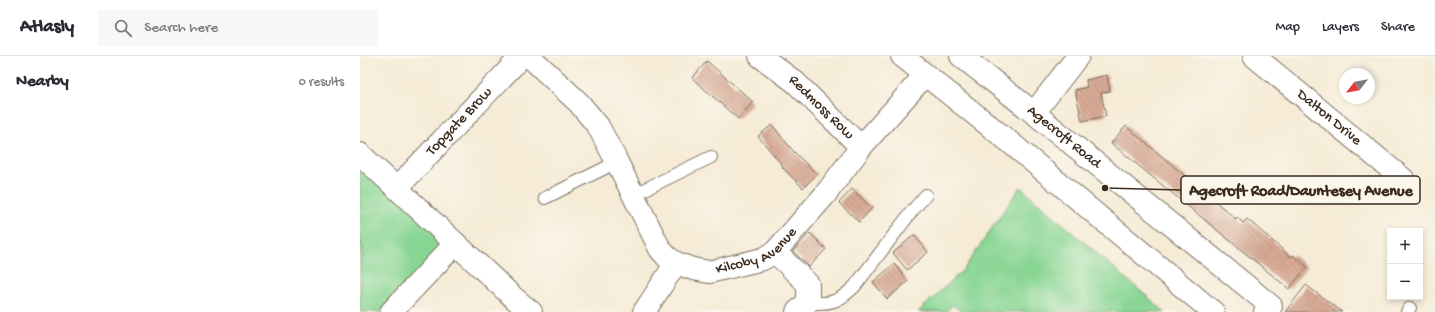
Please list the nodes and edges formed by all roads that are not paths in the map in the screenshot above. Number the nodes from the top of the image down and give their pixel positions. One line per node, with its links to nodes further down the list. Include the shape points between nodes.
1 (522, 56): 15 (street, Topgate Brow)
2 (529, 56): 13 (street, Kilcoby Avenue, via 598,126)
3 (760, 56): 10 (street, Redmoss Row, via 795,82)
4 (902, 56): 8 (street)
5 (961, 56): 9 (street, Agecroft Road)
6 (1078, 56): 9 (street)
7 (1254, 56): 14 (street, Dalton Drive)
8 (925, 75): 10 (street, Kilcoby Avenue); 26 (street, via 1012,144)
9 (1034, 113): 27 (street, Agecroft Road, via 1270,306)
10 (861, 147): 20 (street, Kilcoby Avenue, via 824,196)
11 (360, 154): 15 (street)
12 (711, 157): 16 (lane)
13 (617, 162): 16 (street, Kilcoby Avenue); 18 (lane)
14 (1403, 179)
15 (397, 188): 19 (street)
16 (634, 195): 21 (street, Kilcoby Avenue, via 660,249)
17 (926, 195): 22 (lane, via 844,296 832,303)
18 (545, 198)
19 (455, 244): 23 (street); 24 (street)
20 (775, 252): 21 (street, Kilcoby Avenue, via 763,259 709,272); 22 (street, via 808,284)
21 (676, 263): 25 (street)
22 (803, 307)
23 (392, 312)
24 (531, 312)
25 (644, 312)
26 (1213, 312)
27 (1265, 312)

